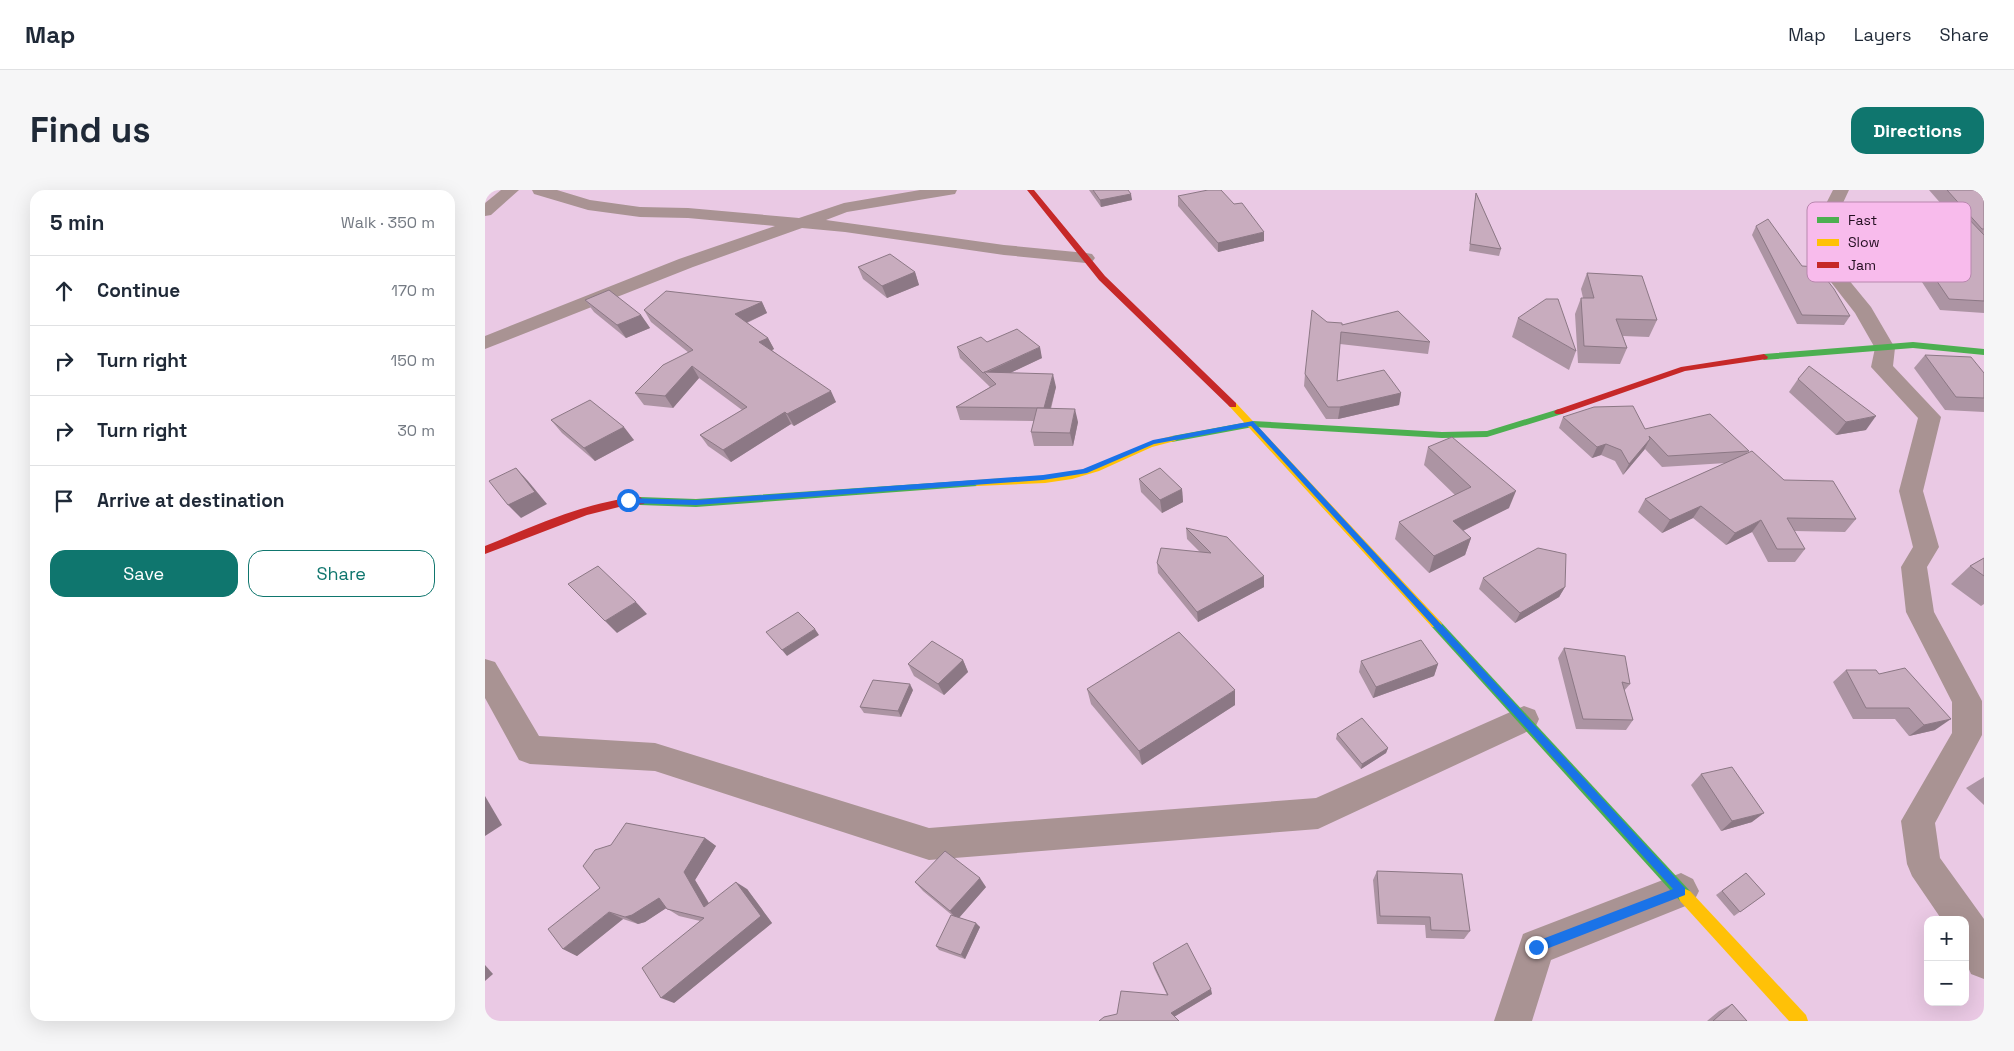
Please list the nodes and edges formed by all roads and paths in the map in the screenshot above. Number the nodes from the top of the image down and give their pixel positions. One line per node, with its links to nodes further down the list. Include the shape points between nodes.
1 (511, 190): 7 (street)
2 (540, 190): 8 (street, via 588,205 640,212 688,212)
3 (949, 190): 8 (street, via 845,208)
4 (1030, 190): 9 (street)
5 (1841, 190): 6 (street)
6 (1835, 202)
7 (485, 212)
8 (801, 223): 9 (street); 11 (street, via 686,263)
9 (1086, 258): 14 (street, via 1102,278)
10 (1841, 282): 12 (street, via 1864,311)
11 (485, 343)
12 (1885, 348): 13 (street, via 1913,345); 14 (street, via 1768,356 1684,369 1532,422 1487,434 1441,435); 19 (street, via 1882,367 1929,417 1911,491 1926,547 1914,567 1920,612 1967,701 1967,734 1918,821 1924,864)
13 (1984, 352)
14 (1253, 424): 15 (street, via 1153,442 1085,472 1043,478 696,503 628,500); 17 (street)
15 (485, 550)
16 (485, 671): 17 (street, via 530,750 655,758 929,844 1318,813)
17 (1524, 719): 18 (street)
18 (1681, 891): 22 (street, via 1536,947); 23 (street)
19 (1960, 916)
20 (1969, 929): 21 (street)
21 (1984, 961)
22 (1513, 1021)
23 (1800, 1021)

